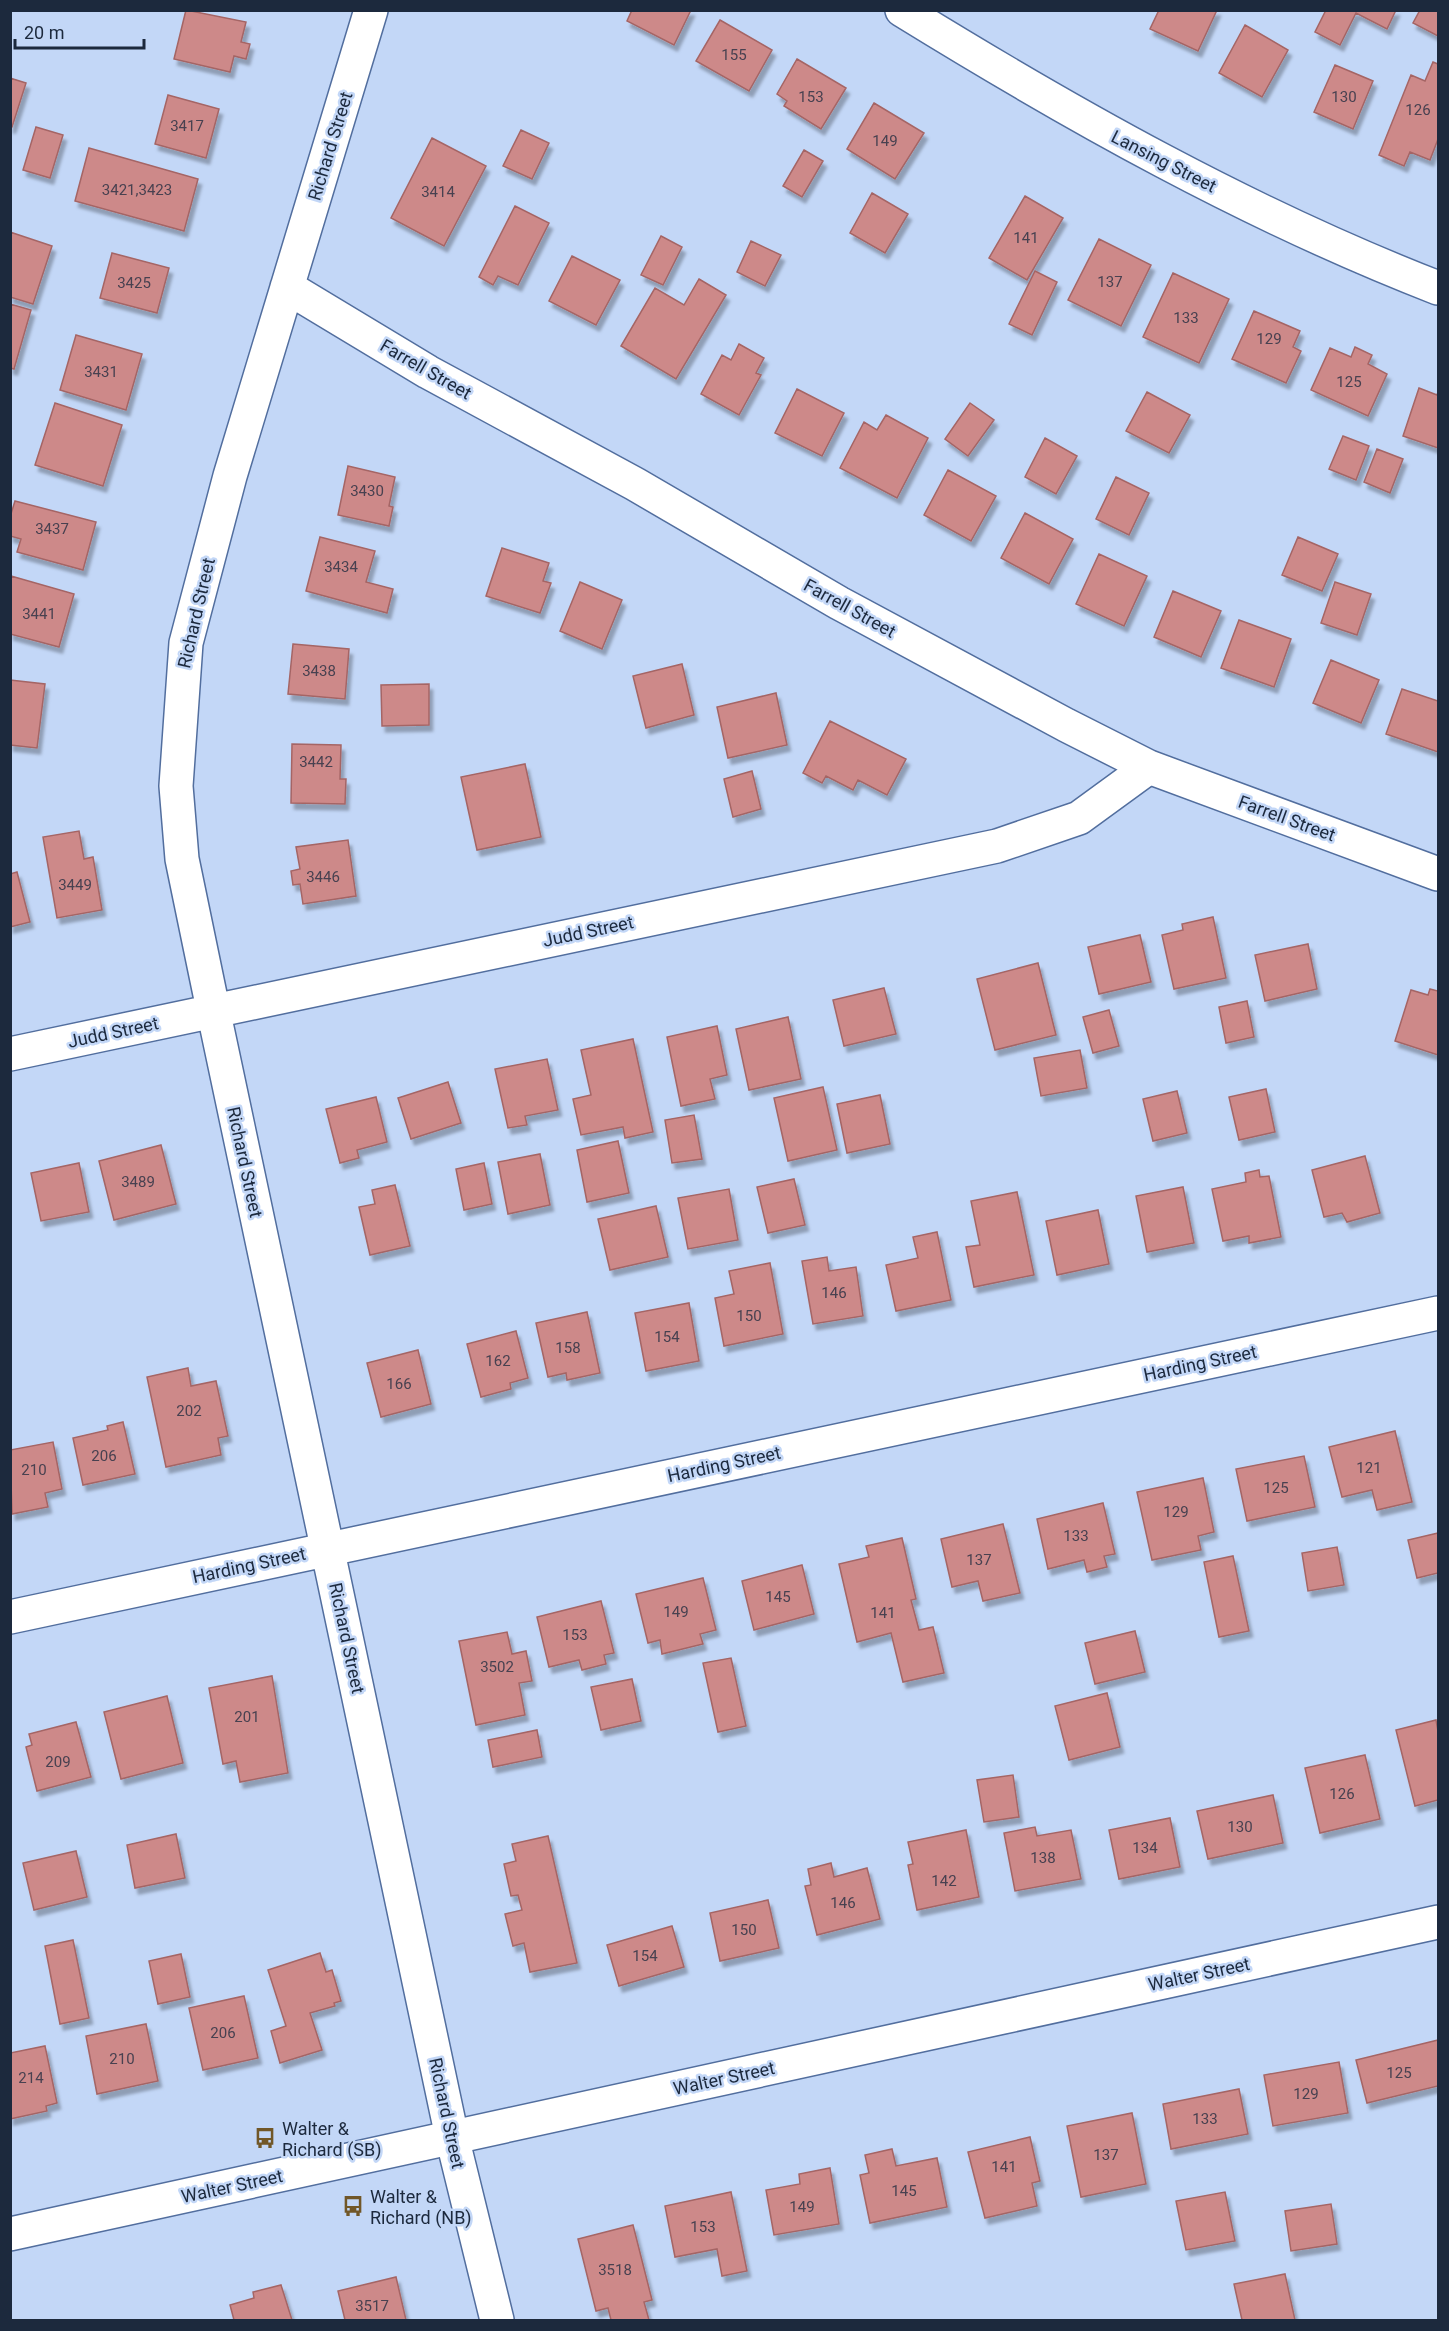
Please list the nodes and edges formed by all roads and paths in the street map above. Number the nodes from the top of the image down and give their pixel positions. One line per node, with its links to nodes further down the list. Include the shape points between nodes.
1 (371, 10): 3 (street, Richard Street)
2 (902, 10): 4 (street, Lansing Street, via 1039,95 1160,161)
3 (287, 287): 5 (street, Farrell Street, via 428,372 635,484 839,603); 7 (street, Richard Street, via 227,488 186,643 182,676 176,786 182,859)
4 (1438, 288)
5 (1149, 767): 6 (street, Farrell Street); 7 (street, Judd Street, via 1079,818 998,846)
6 (1438, 874)
7 (213, 1009): 8 (street, Judd Street); 10 (street, Richard Street)
8 (10, 1054)
9 (1438, 1312): 10 (street, Harding Street)
10 (328, 1548): 11 (street, Harding Street); 13 (street, Richard Street)
11 (10, 1617)
12 (1438, 1922): 13 (street, Walter Street)
13 (452, 2137): 14 (street, Walter Street); 15 (street, Richard Street)
14 (10, 2234)
15 (497, 2320)

